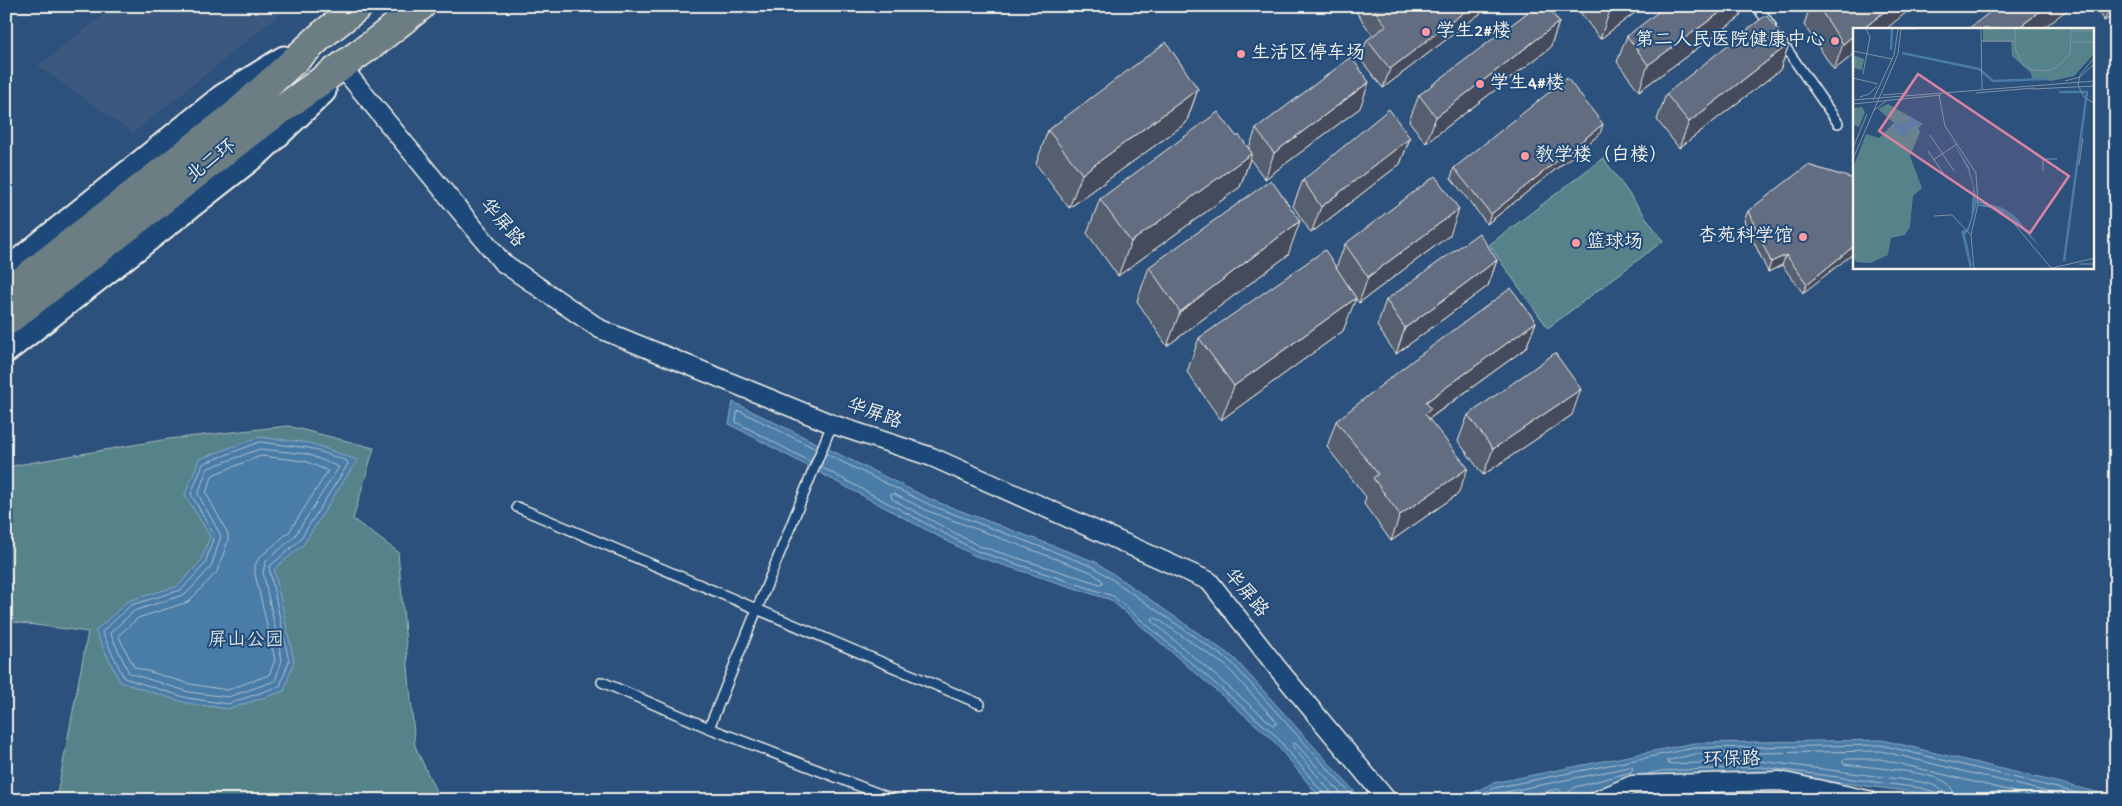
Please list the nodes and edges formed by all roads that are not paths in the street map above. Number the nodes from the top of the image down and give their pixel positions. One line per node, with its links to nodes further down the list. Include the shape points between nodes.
1 (359, 6): 4 (highway, 北二环)
2 (421, 6): 5 (highway, 北二环)
3 (1766, 6): 8 (lane, via 1760,11)
4 (322, 35): 7 (highway, 北二环); 9 (main road, via 223,98)
5 (374, 43): 6 (main road); 7 (highway, 北二环)
6 (345, 71): 12 (main road, via 261,150); 13 (street, 华屏路, via 502,262 600,329)
7 (243, 123): 10 (highway, 北二环); 11 (highway, 北二环)
8 (1838, 123)
9 (6, 272)
10 (6, 293)
11 (6, 322)
12 (6, 350)
13 (832, 424): 15 (lane); 20 (street, 华屏路, via 932,457 1209,581)
14 (517, 507): 15 (lane)
15 (757, 609): 17 (lane); 18 (lane)
16 (602, 682): 18 (lane)
17 (980, 704)
18 (709, 728): 19 (lane)
19 (895, 800)
20 (1387, 800)
21 (1598, 800): 22 (street, 环保路, via 1632,785 1780,781)
22 (1868, 800)

